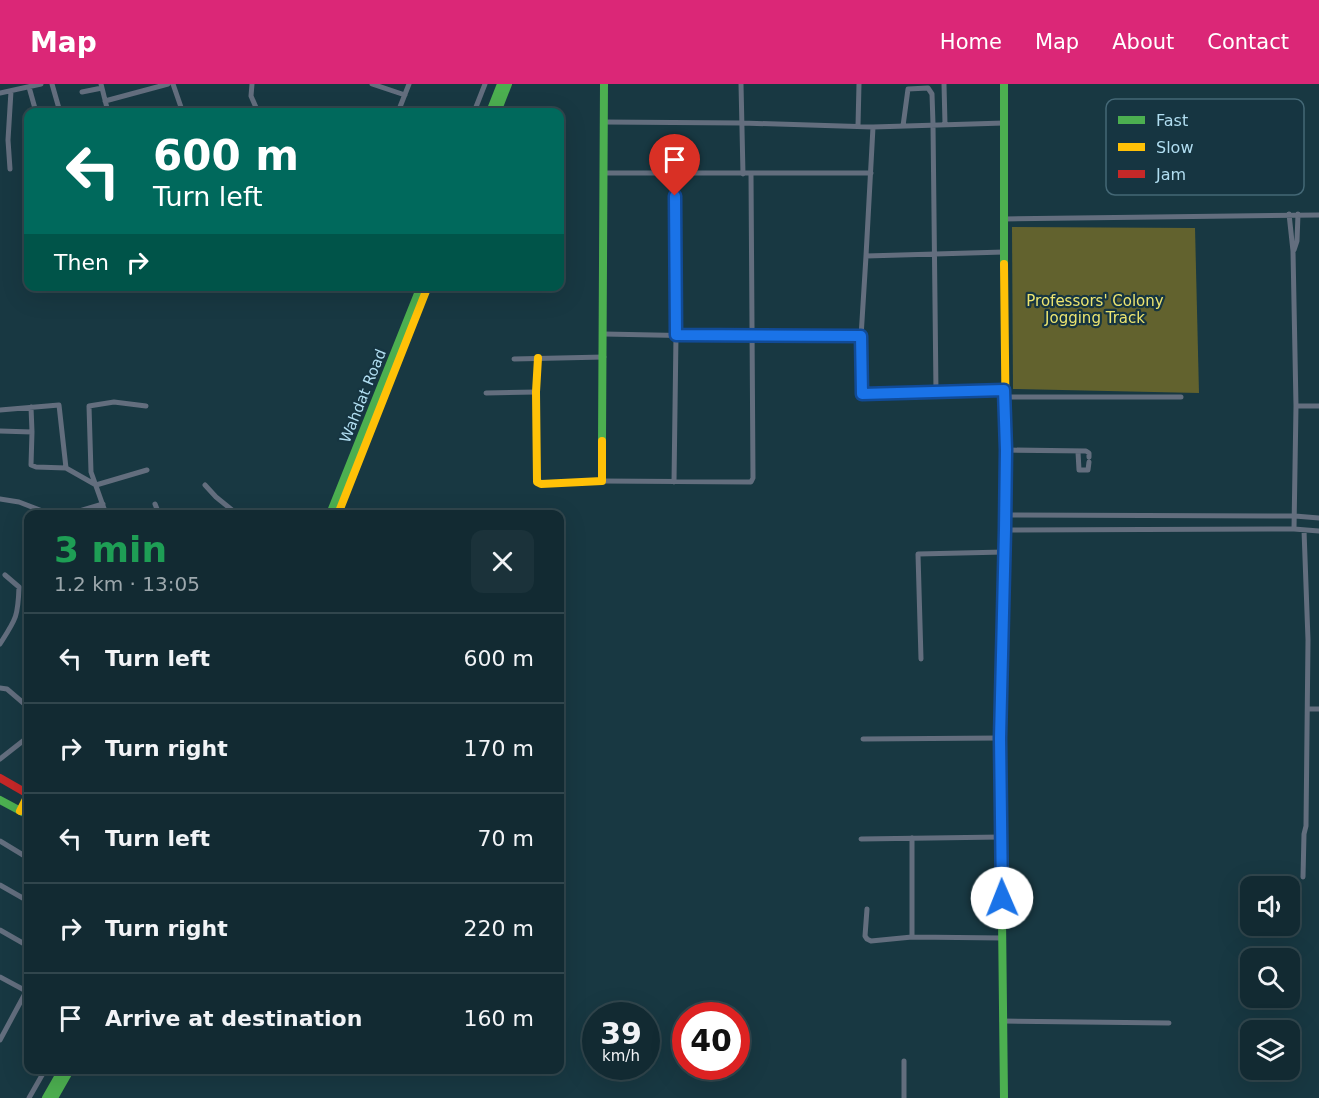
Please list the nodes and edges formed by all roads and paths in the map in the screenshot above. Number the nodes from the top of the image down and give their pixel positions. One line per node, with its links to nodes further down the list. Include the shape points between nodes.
1 (41, 84): 16 (street)
2 (52, 84): 23 (street)
3 (170, 84): 21 (street); 25 (street)
4 (372, 84): 20 (street)
5 (410, 84): 20 (street)
6 (485, 84): 28 (street)
7 (501, 84): 29 (street)
8 (508, 84): 30 (street)
9 (604, 84): 31 (street)
10 (741, 84): 32 (street)
11 (859, 84): 36 (street)
12 (944, 84): 35 (street)
13 (1004, 84): 33 (street)
14 (250, 85): 26 (street)
15 (102, 86): 18 (street); 21 (street)
16 (30, 87): 17 (street); 22 (street)
17 (10, 91): 19 (street); 39 (street)
18 (82, 92)
19 (0, 93)
20 (405, 94): 27 (street)
21 (105, 101): 24 (street)
22 (35, 108)
23 (59, 108)
24 (107, 108)
25 (181, 108)
26 (256, 108)
27 (400, 108)
28 (476, 108)
29 (492, 108)
30 (499, 108)
31 (604, 122): 32 (street); 40 (street)
32 (742, 123): 36 (street); 43 (street)
33 (1004, 123): 35 (street); 48 (street)
34 (933, 124): 35 (street); 37 (street); 37 (street, via 931,90 912,88 907,92); 51 (street)
35 (945, 124)
36 (858, 126): 38 (street)
37 (903, 126): 38 (street)
38 (873, 127): 42 (street)
39 (10, 169)
40 (605, 173): 41 (street); 55 (street)
41 (674, 173): 43 (street); 56 (street)
42 (871, 173): 44 (street); 52 (street)
43 (743, 174): 44 (street)
44 (751, 174): 58 (street)
45 (1289, 214): 46 (street); 48 (street); 49 (street)
46 (1298, 214): 47 (street); 49 (street)
47 (1319, 215)
48 (1004, 219): 50 (street)
49 (1293, 251): 68 (street)
50 (1004, 252): 51 (street); 65 (street)
51 (934, 253): 52 (street); 63 (street)
52 (866, 256): 57 (street)
53 (419, 291): 90 (street, Wahdat Road)
54 (426, 291): 91 (street, Wahdat Road)
55 (604, 334): 56 (street); 59 (street)
56 (676, 335): 58 (street); 79 (street)
57 (861, 336): 58 (street); 63 (street, via 862,394)
58 (753, 337): 79 (street, via 751,482)
59 (604, 357): 60 (street); 78 (street)
60 (538, 358): 61 (street); 62 (street)
61 (514, 359)
62 (536, 392): 64 (street); 78 (street, via 537,482)
63 (936, 392): 65 (street)
64 (486, 393)
65 (1004, 394): 66 (street); 74 (street)
66 (1181, 397)
67 (146, 406): 80 (street, via 114,402 89,406 91,472)
68 (1296, 406): 69 (street); 93 (street)
69 (1319, 406)
70 (31, 407): 71 (street); 73 (street); 76 (street, via 59,405)
71 (0, 411)
72 (0, 431): 73 (street)
73 (32, 432): 76 (street, via 31,465)
74 (1006, 450): 75 (street); 92 (street)
75 (1078, 452): 75 (street, via 1079,470 1088,470 1087,452)
76 (66, 468): 80 (street)
77 (147, 470): 80 (street)
78 (602, 481): 79 (street)
79 (674, 482)
80 (96, 485): 83 (street)
81 (205, 485): 89 (street)
82 (0, 499): 85 (street)
83 (103, 504): 86 (street); 87 (street)
84 (155, 504): 88 (street)
85 (40, 510)
86 (83, 510)
87 (105, 510)
88 (157, 510)
89 (232, 510)
90 (332, 510)
91 (340, 510)
92 (1005, 515): 93 (street); 96 (street)
93 (1295, 516): 94 (street); 95 (street)
94 (1319, 518)
95 (1294, 529): 96 (street); 97 (street)
96 (1005, 530): 99 (street)
97 (1305, 530): 98 (street); 106 (street)
98 (1319, 531)
99 (1004, 552): 102 (street, via 918,554); 107 (street)
100 (5, 575): 101 (street, via 19,587 18,609)
101 (0, 644)
102 (921, 659)
103 (0, 688): 104 (street)
104 (24, 704)
105 (1319, 708): 106 (street)
106 (1308, 709): 122 (street)
107 (1000, 738): 108 (street); 117 (street)
108 (863, 739)
109 (24, 740): 110 (street)
110 (0, 759)
111 (0, 778): 112 (street)
112 (24, 792)
113 (0, 800): 115 (street)
114 (24, 802): 115 (street)
115 (20, 811): 116 (street)
116 (24, 813)
117 (1001, 837): 118 (street); 128 (street)
118 (912, 838): 119 (street); 127 (street)
119 (861, 840)
120 (0, 842): 121 (street)
121 (24, 856)
122 (1303, 877)
123 (0, 885): 124 (street)
124 (24, 899)
125 (867, 909): 127 (street, via 867,939)
126 (0, 930): 129 (street)
127 (912, 937): 128 (street)
128 (1003, 938): 134 (street)
129 (24, 944)
130 (0, 977): 131 (street)
131 (24, 989)
132 (24, 998): 136 (street)
133 (0, 1021): 136 (street)
134 (1002, 1021): 135 (street); 146 (street)
135 (1169, 1023)
136 (8, 1025): 137 (street)
137 (0, 1040)
138 (903, 1061): 145 (street)
139 (43, 1074): 142 (street)
140 (60, 1074): 143 (street)
141 (68, 1074): 144 (street)
142 (29, 1098)
143 (46, 1098)
144 (54, 1098)
145 (904, 1098)
146 (1004, 1098)

